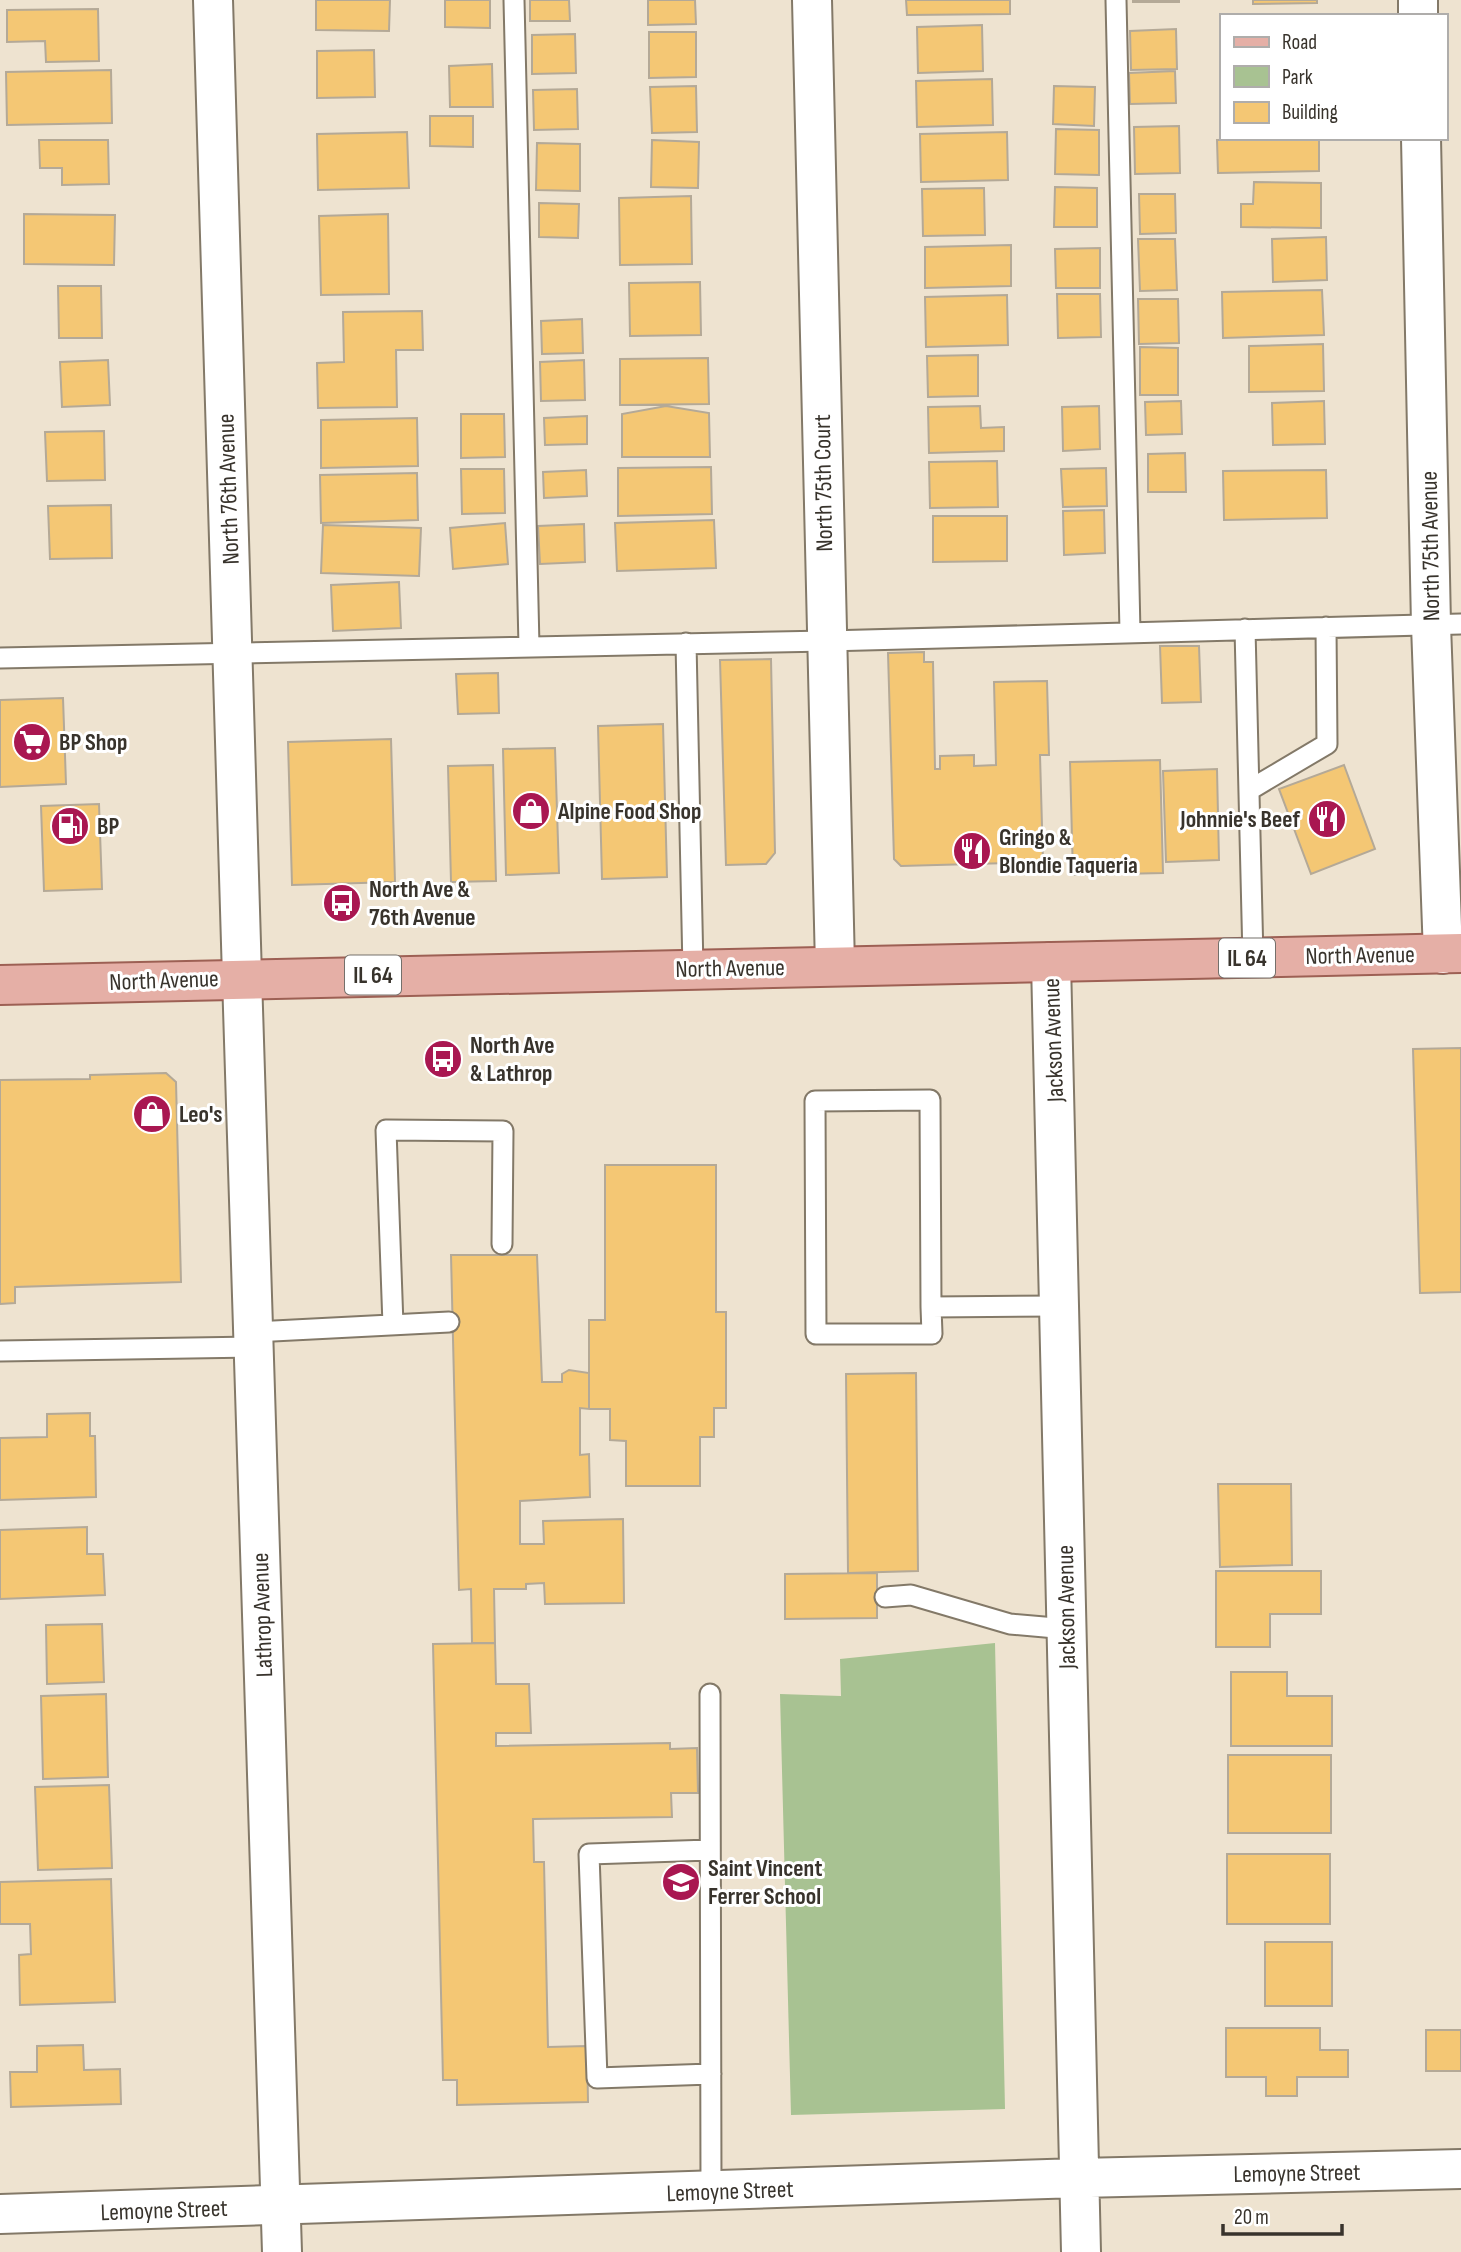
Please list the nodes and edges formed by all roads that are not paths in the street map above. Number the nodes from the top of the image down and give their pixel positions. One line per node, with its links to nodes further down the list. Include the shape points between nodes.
1 (213, 0): 13 (street, North 76th Avenue)
2 (514, 0): 12 (lane)
3 (812, 0): 10 (street, North 75th Court)
4 (1116, 0): 9 (lane)
5 (1421, 140): 6 (street, North 75th Avenue)
6 (1446, 624): 7 (lane); 16 (street, North 75th Avenue)
7 (1326, 627): 8 (lane); 15 (lane, via 1327,744)
8 (1245, 629): 9 (lane); 15 (lane)
9 (1130, 632): 10 (lane)
10 (827, 641): 11 (lane); 19 (street, North 75th Court)
11 (686, 643): 12 (lane); 20 (lane)
12 (529, 646): 13 (lane)
13 (233, 652): 14 (lane); 21 (street, North 76th Avenue)
14 (0, 657)
15 (1251, 789): 17 (lane)
16 (1452, 953): 17 (main road, North Avenue / IL 64)
17 (1253, 958): 18 (main road, North Avenue / IL 64)
18 (1051, 962): 19 (main road, North Avenue / IL 64); 25 (street, Jackson Avenue)
19 (835, 966): 20 (main road, North Avenue / IL 64)
20 (693, 969): 21 (main road, North Avenue / IL 64)
21 (242, 977): 22 (main road, North Avenue / IL 64); 28 (street, Lathrop Avenue)
22 (0, 985)
23 (502, 1244): 27 (lane, via 503,1131 386,1130)
24 (931, 1307): 24 (lane, via 930,1100 815,1101 816,1334 932,1334); 25 (lane)
25 (1060, 1307): 31 (street, Jackson Avenue)
26 (449, 1322): 27 (lane)
27 (393, 1325): 28 (lane)
28 (253, 1340): 29 (lane); 38 (street, Lathrop Avenue)
29 (0, 1351)
30 (885, 1597): 31 (lane, via 911,1595 1010,1624)
31 (1067, 1629): 36 (street, Jackson Avenue)
32 (710, 1694): 33 (lane)
33 (710, 1850): 34 (lane); 34 (lane, via 589,1854 597,2078)
34 (711, 2074): 37 (lane)
35 (1461, 2169): 36 (street, Lemoyne Street)
36 (1079, 2178): 37 (street, Lemoyne Street); 41 (street, Jackson Avenue)
37 (711, 2191): 38 (street, Lemoyne Street)
38 (281, 2206): 39 (street, Lemoyne Street); 40 (street, Lathrop Avenue)
39 (0, 2214)
40 (282, 2252)
41 (1081, 2252)

